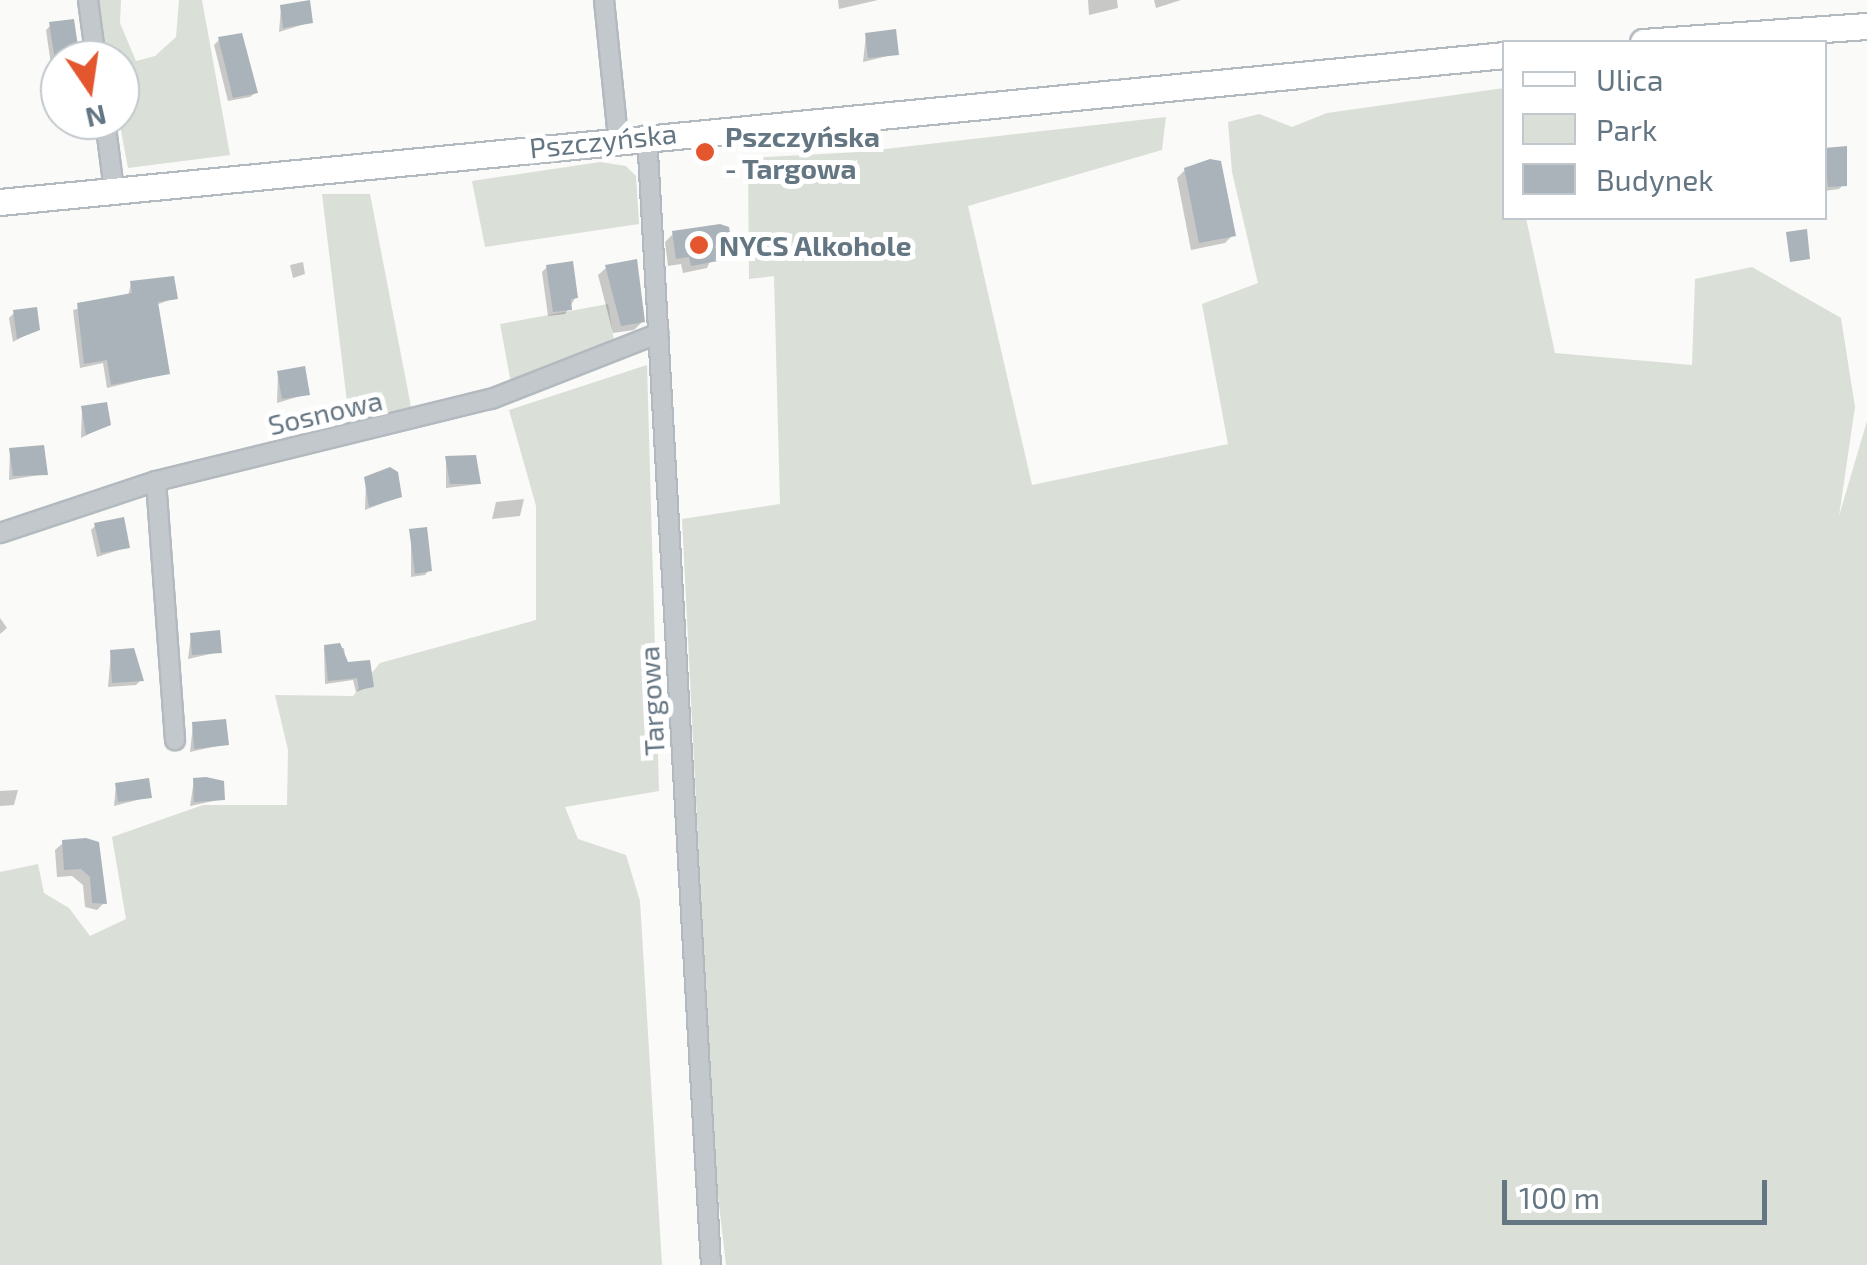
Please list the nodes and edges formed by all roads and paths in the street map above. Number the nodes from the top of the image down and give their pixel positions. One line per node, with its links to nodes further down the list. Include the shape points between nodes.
1 (88, 0): 4 (street)
2 (604, 0): 8 (street)
3 (1867, 26): 5 (main road)
4 (93, 40)
5 (1670, 40)
6 (1502, 56): 7 (main road, Pszczyńska)
7 (647, 135): 8 (main road, Pszczyńska); 12 (street, Targowa)
8 (618, 138): 10 (main road, Pszczyńska)
9 (107, 140): 10 (street)
10 (114, 190): 11 (main road, Pszczyńska)
11 (0, 202)
12 (658, 333): 13 (street, Sosnowa, via 491,399); 16 (street, Targowa)
13 (156, 481): 14 (street, Sosnowa); 15 (street)
14 (0, 533)
15 (175, 740)
16 (711, 1265)

